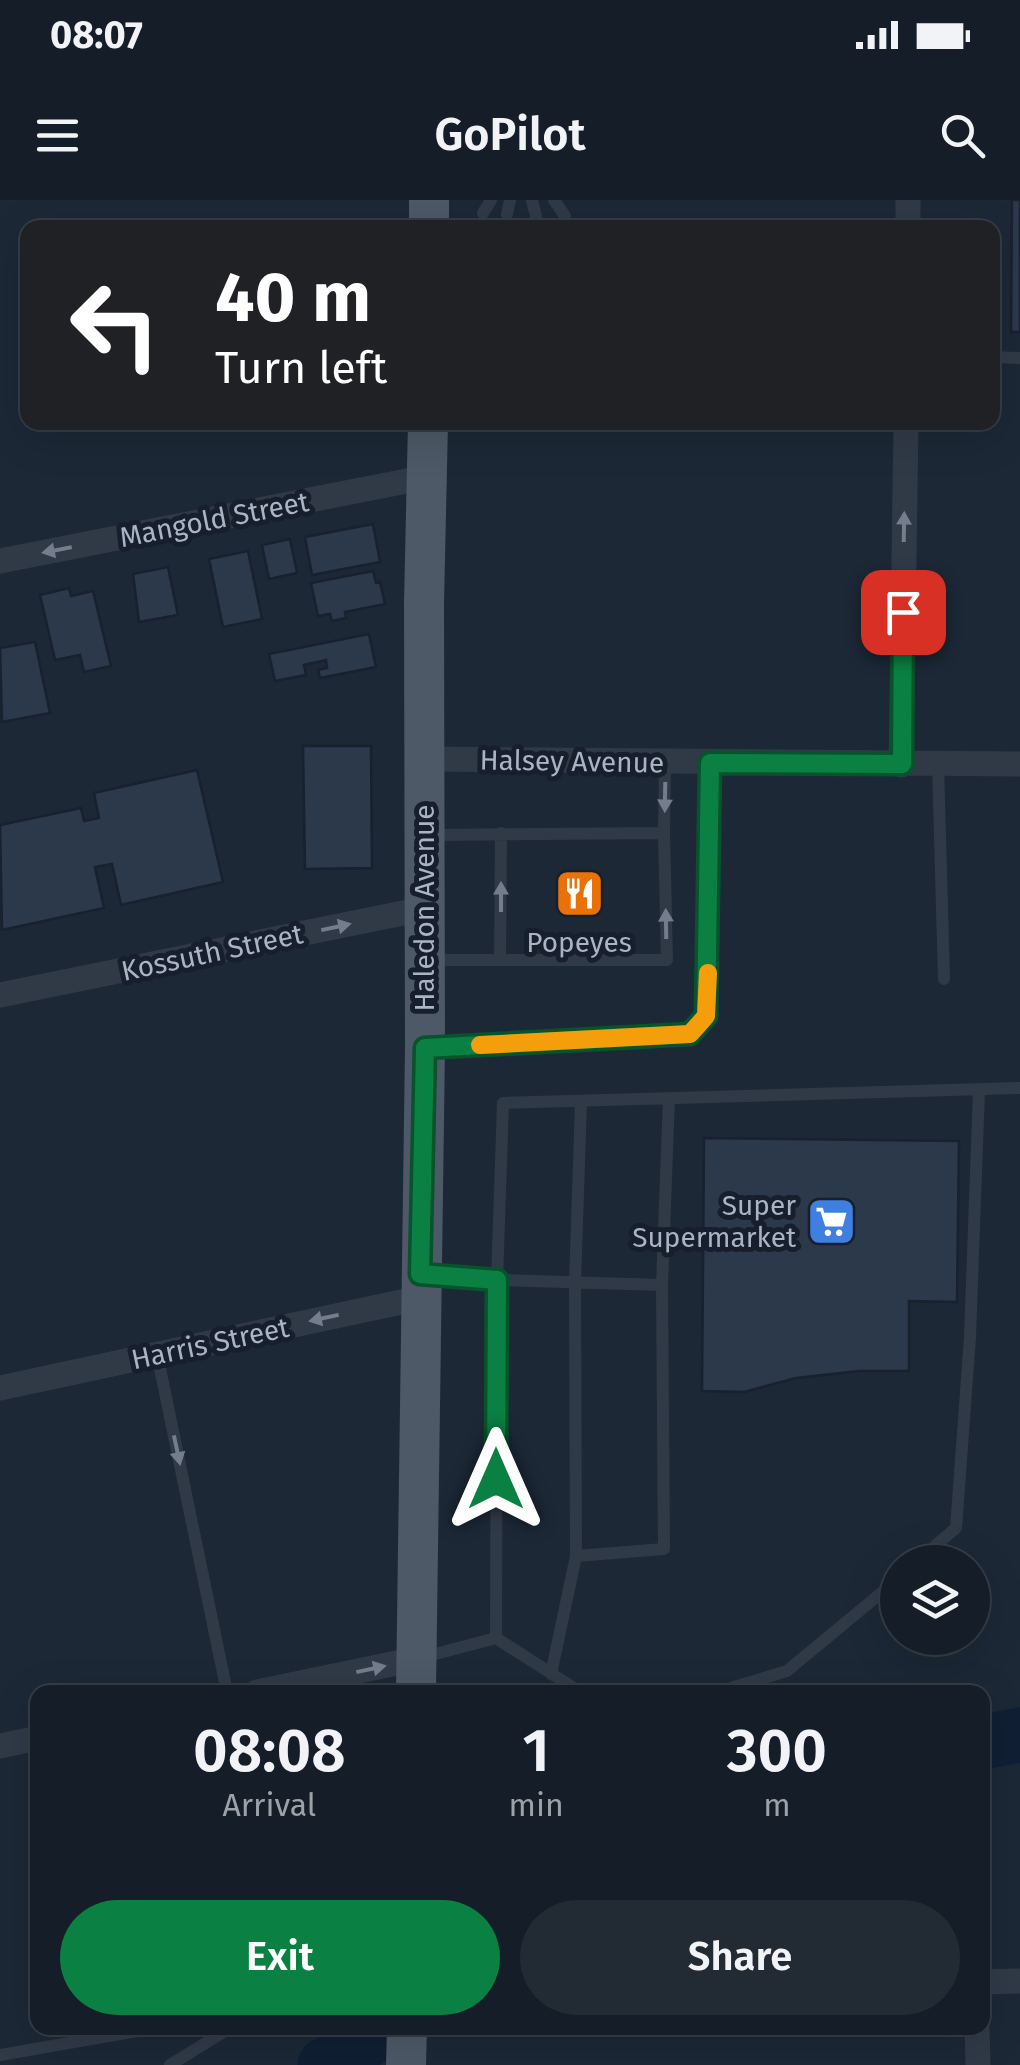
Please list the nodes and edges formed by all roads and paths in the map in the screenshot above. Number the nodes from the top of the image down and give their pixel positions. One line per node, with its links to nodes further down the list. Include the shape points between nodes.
1 (490, 200): 4 (lane)
2 (532, 200): 5 (lane)
3 (554, 200): 6 (lane)
4 (483, 213)
5 (536, 216)
6 (565, 216)
7 (428, 430): 9 (main road, Haledon Avenue)
8 (906, 430): 14 (street, one-way to 8)
9 (427, 476): 10 (street, Mangold Street, one-way to 10); 11 (main road, Haledon Avenue)
10 (0, 561)
11 (423, 760): 12 (street, Halsey Avenue); 19 (main road, Haledon Avenue)
12 (665, 762): 13 (street, Halsey Avenue); 18 (lane, one-way to 18)
13 (710, 763): 14 (street, Halsey Avenue); 25 (lane, via 706,1016 690,1034)
14 (902, 764): 15 (street, Halsey Avenue)
15 (938, 764): 16 (street, Halsey Avenue); 23 (lane)
16 (1020, 764)
17 (501, 833): 18 (lane); 19 (lane); 22 (lane, one-way to 17)
18 (664, 833): 22 (lane, one-way to 18, via 667,960)
19 (423, 835): 20 (main road, Haledon Avenue)
20 (423, 909): 21 (main road, Haledon Avenue); 24 (street, Kossuth Street, one-way to 20)
21 (424, 960): 22 (lane); 25 (main road, Haledon Avenue)
22 (500, 960)
23 (944, 979)
24 (0, 995)
25 (425, 1048): 33 (main road, Haledon Avenue)
26 (1020, 1088): 27 (lane)
27 (978, 1090): 28 (lane); 36 (lane, via 956,1528)
28 (669, 1098): 29 (lane); 32 (lane)
29 (581, 1102): 30 (lane, via 503,1102); 31 (lane)
30 (497, 1280): 31 (lane); 33 (lane); 39 (lane)
31 (575, 1283): 32 (lane); 37 (lane)
32 (662, 1285): 37 (lane, via 664,1549)
33 (420, 1286): 34 (street, Harris Street, one-way to 34); 41 (main road, Haledon Avenue)
34 (158, 1354): 35 (street, Harris Street); 42 (lane, one-way to 42)
35 (0, 1388)
36 (936, 1545)
37 (576, 1556): 40 (lane)
38 (880, 1594): 45 (lane, via 787,1671)
39 (496, 1638): 40 (lane); 41 (lane)
40 (551, 1674): 44 (lane)
41 (416, 1676): 43 (street, one-way to 41)
42 (226, 1685)
43 (327, 1685)
44 (569, 1685)
45 (740, 1685)
46 (30, 1740): 47 (street)
47 (0, 1746)
48 (1020, 1981): 49 (street)
49 (990, 1982)
50 (116, 2035): 53 (lane)
51 (219, 2035): 54 (lane)
52 (977, 2035): 55 (street)
53 (0, 2056)
54 (170, 2065)
55 (978, 2065)

